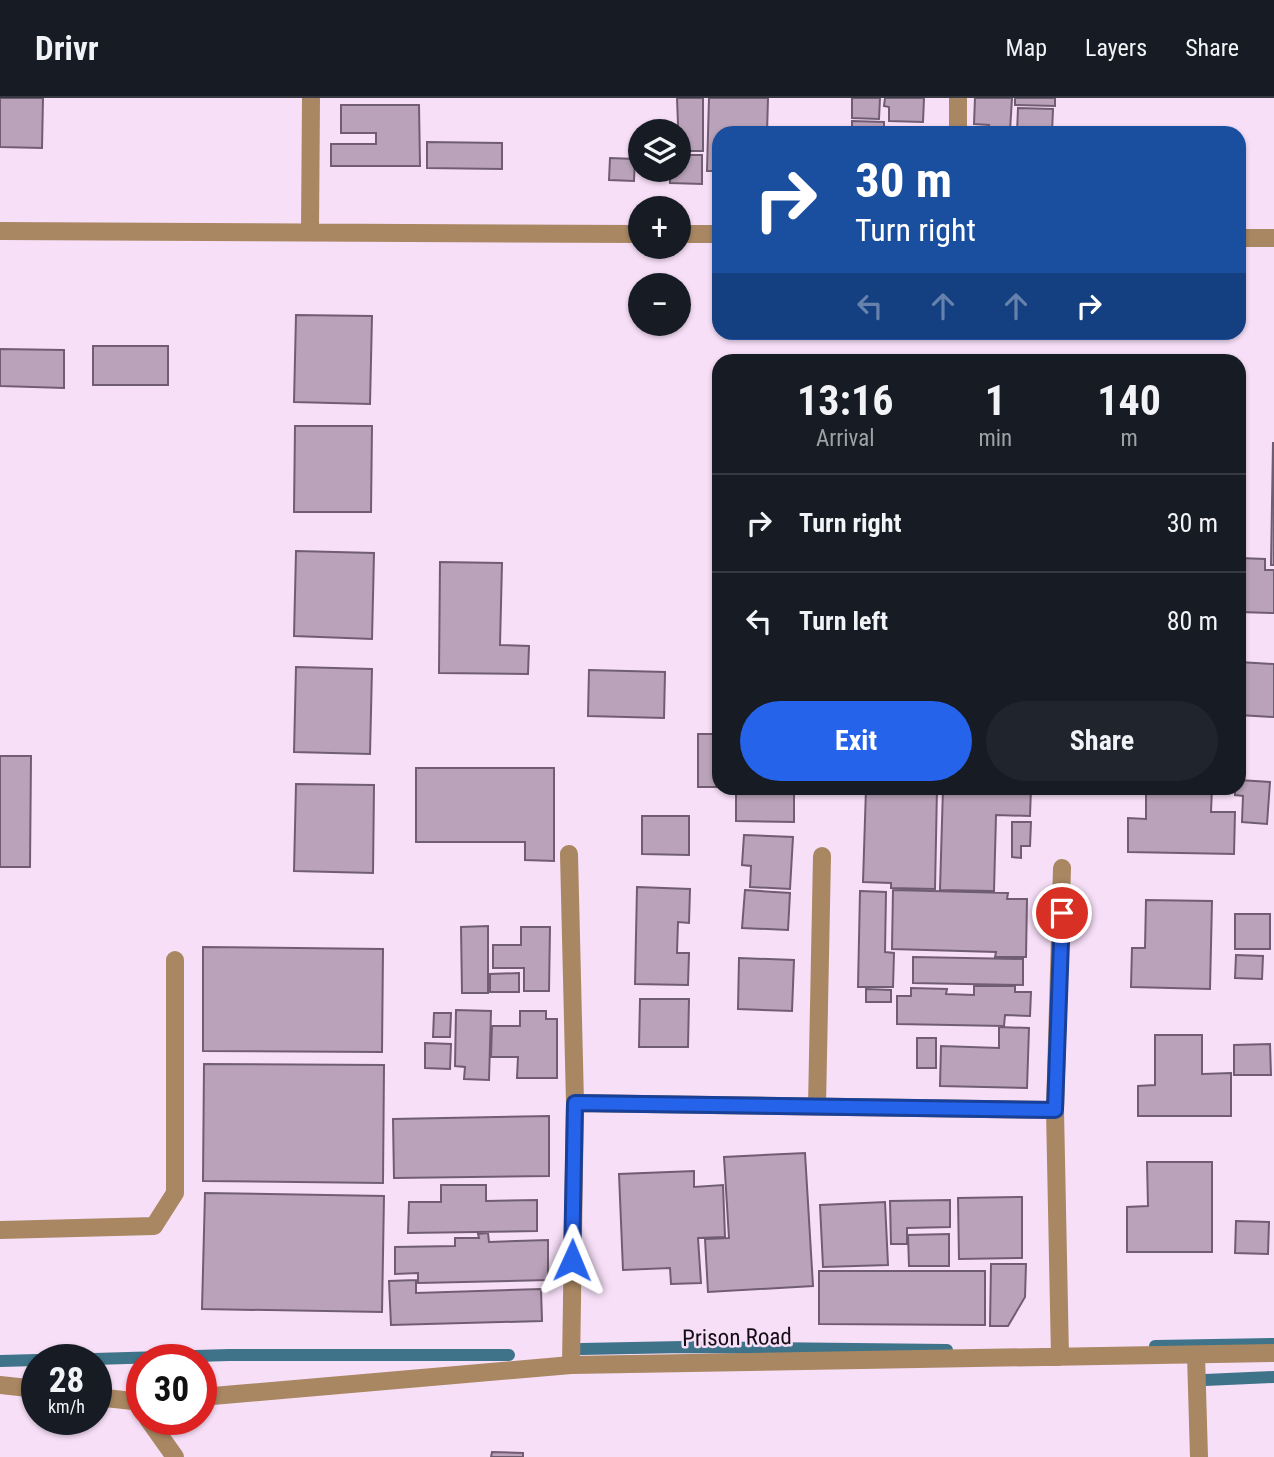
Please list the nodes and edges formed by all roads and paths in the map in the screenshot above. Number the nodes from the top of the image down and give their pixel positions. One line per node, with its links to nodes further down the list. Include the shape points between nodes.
1 (311, 98): 5 (street)
2 (958, 98): 3 (street)
3 (958, 126)
4 (0, 231): 5 (street)
5 (310, 232): 6 (street)
6 (628, 234)
7 (691, 234): 8 (street)
8 (712, 234)
9 (1246, 238): 10 (street)
10 (1274, 238)
11 (569, 854): 15 (street)
12 (822, 856): 16 (street)
13 (1062, 868): 17 (street)
14 (175, 960): 18 (street, via 175,1193 154,1226)
15 (575, 1103): 16 (street); 22 (street)
16 (817, 1106): 17 (street)
17 (1055, 1110): 21 (street)
18 (0, 1230)
19 (1274, 1353): 20 (street, Prison Road)
20 (1196, 1356): 21 (street, Prison Road); 28 (street)
21 (1060, 1357): 22 (street, Prison Road)
22 (571, 1365): 25 (street, Prison Road)
23 (0, 1385): 24 (street)
24 (21, 1387)
25 (217, 1396)
26 (159, 1435): 27 (street)
27 (175, 1457)
28 (1199, 1457)

